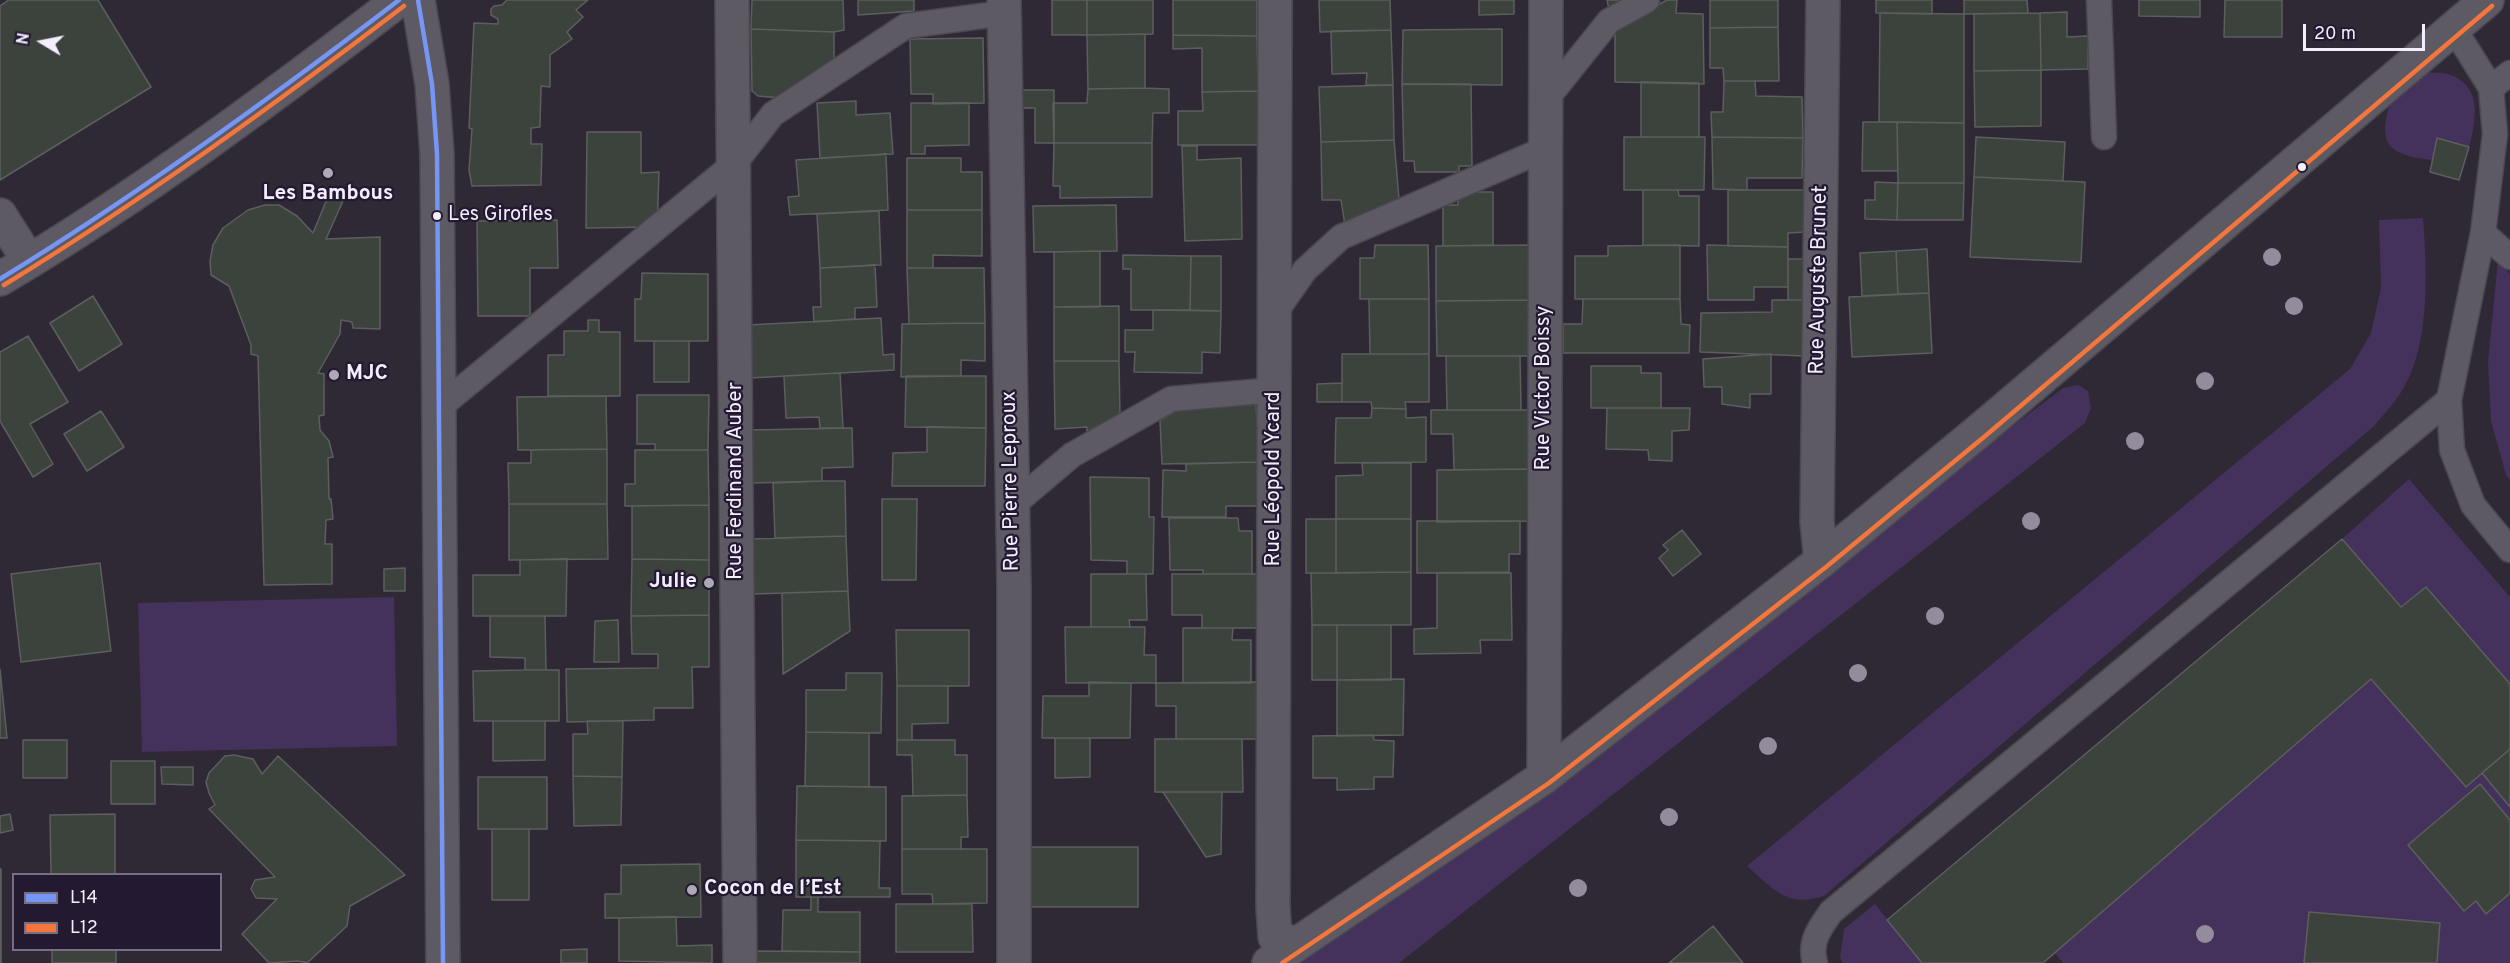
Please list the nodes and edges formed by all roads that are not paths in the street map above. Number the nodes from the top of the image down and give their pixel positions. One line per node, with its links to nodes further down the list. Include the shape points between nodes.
1 (399, 0): 21 (street, via 161,178)
2 (418, 0): 26 (street, via 432,84 436,154)
3 (732, 0): 17 (street, Rue Ferdinand Auber)
4 (1275, 0): 23 (street, Rue Léopold Ycard)
5 (1546, 0): 14 (street, Rue Victor Boissy)
6 (1647, 0): 14 (lane, via 1609,21)
7 (1823, 0): 29 (street, Rue Auguste Brunet, via 1816,522)
8 (2099, 0): 15 (lane)
9 (2487, 0): 11 (street)
10 (1004, 7): 17 (lane, via 906,26 773,114); 27 (street, Rue Pierre Leproux)
11 (2453, 27): 13 (lane); 29 (street, via 1979,432)
12 (2510, 73): 13 (lane)
13 (2490, 88): 19 (lane, via 2495,134)
14 (1545, 101): 16 (street, Rue Victor Boissy)
15 (2104, 137)
16 (1545, 149): 23 (lane, via 1341,237 1305,270); 30 (street, Rue Victor Boissy)
17 (735, 163): 26 (lane); 33 (street, Rue Ferdinand Auber)
18 (0, 215): 21 (street)
19 (2483, 233): 20 (lane); 25 (lane)
20 (2510, 257)
21 (29, 261): 22 (street)
22 (0, 279)
23 (1275, 313): 24 (street, Rue Léopold Ycard)
24 (1275, 390): 27 (lane, via 1171,399 1072,455); 31 (street, Rue Léopold Ycard, via 1275,937)
25 (2449, 400): 28 (lane, via 2452,450 2473,505); 36 (lane, via 1831,912 1815,935)
26 (441, 406): 32 (street)
27 (1012, 505): 34 (street, Rue Pierre Leproux)
28 (2510, 550)
29 (1821, 561): 30 (street)
30 (1544, 777): 31 (street)
31 (1296, 944): 35 (street)
32 (443, 963)
33 (740, 963)
34 (1014, 963)
35 (1269, 963)
36 (1815, 963)

